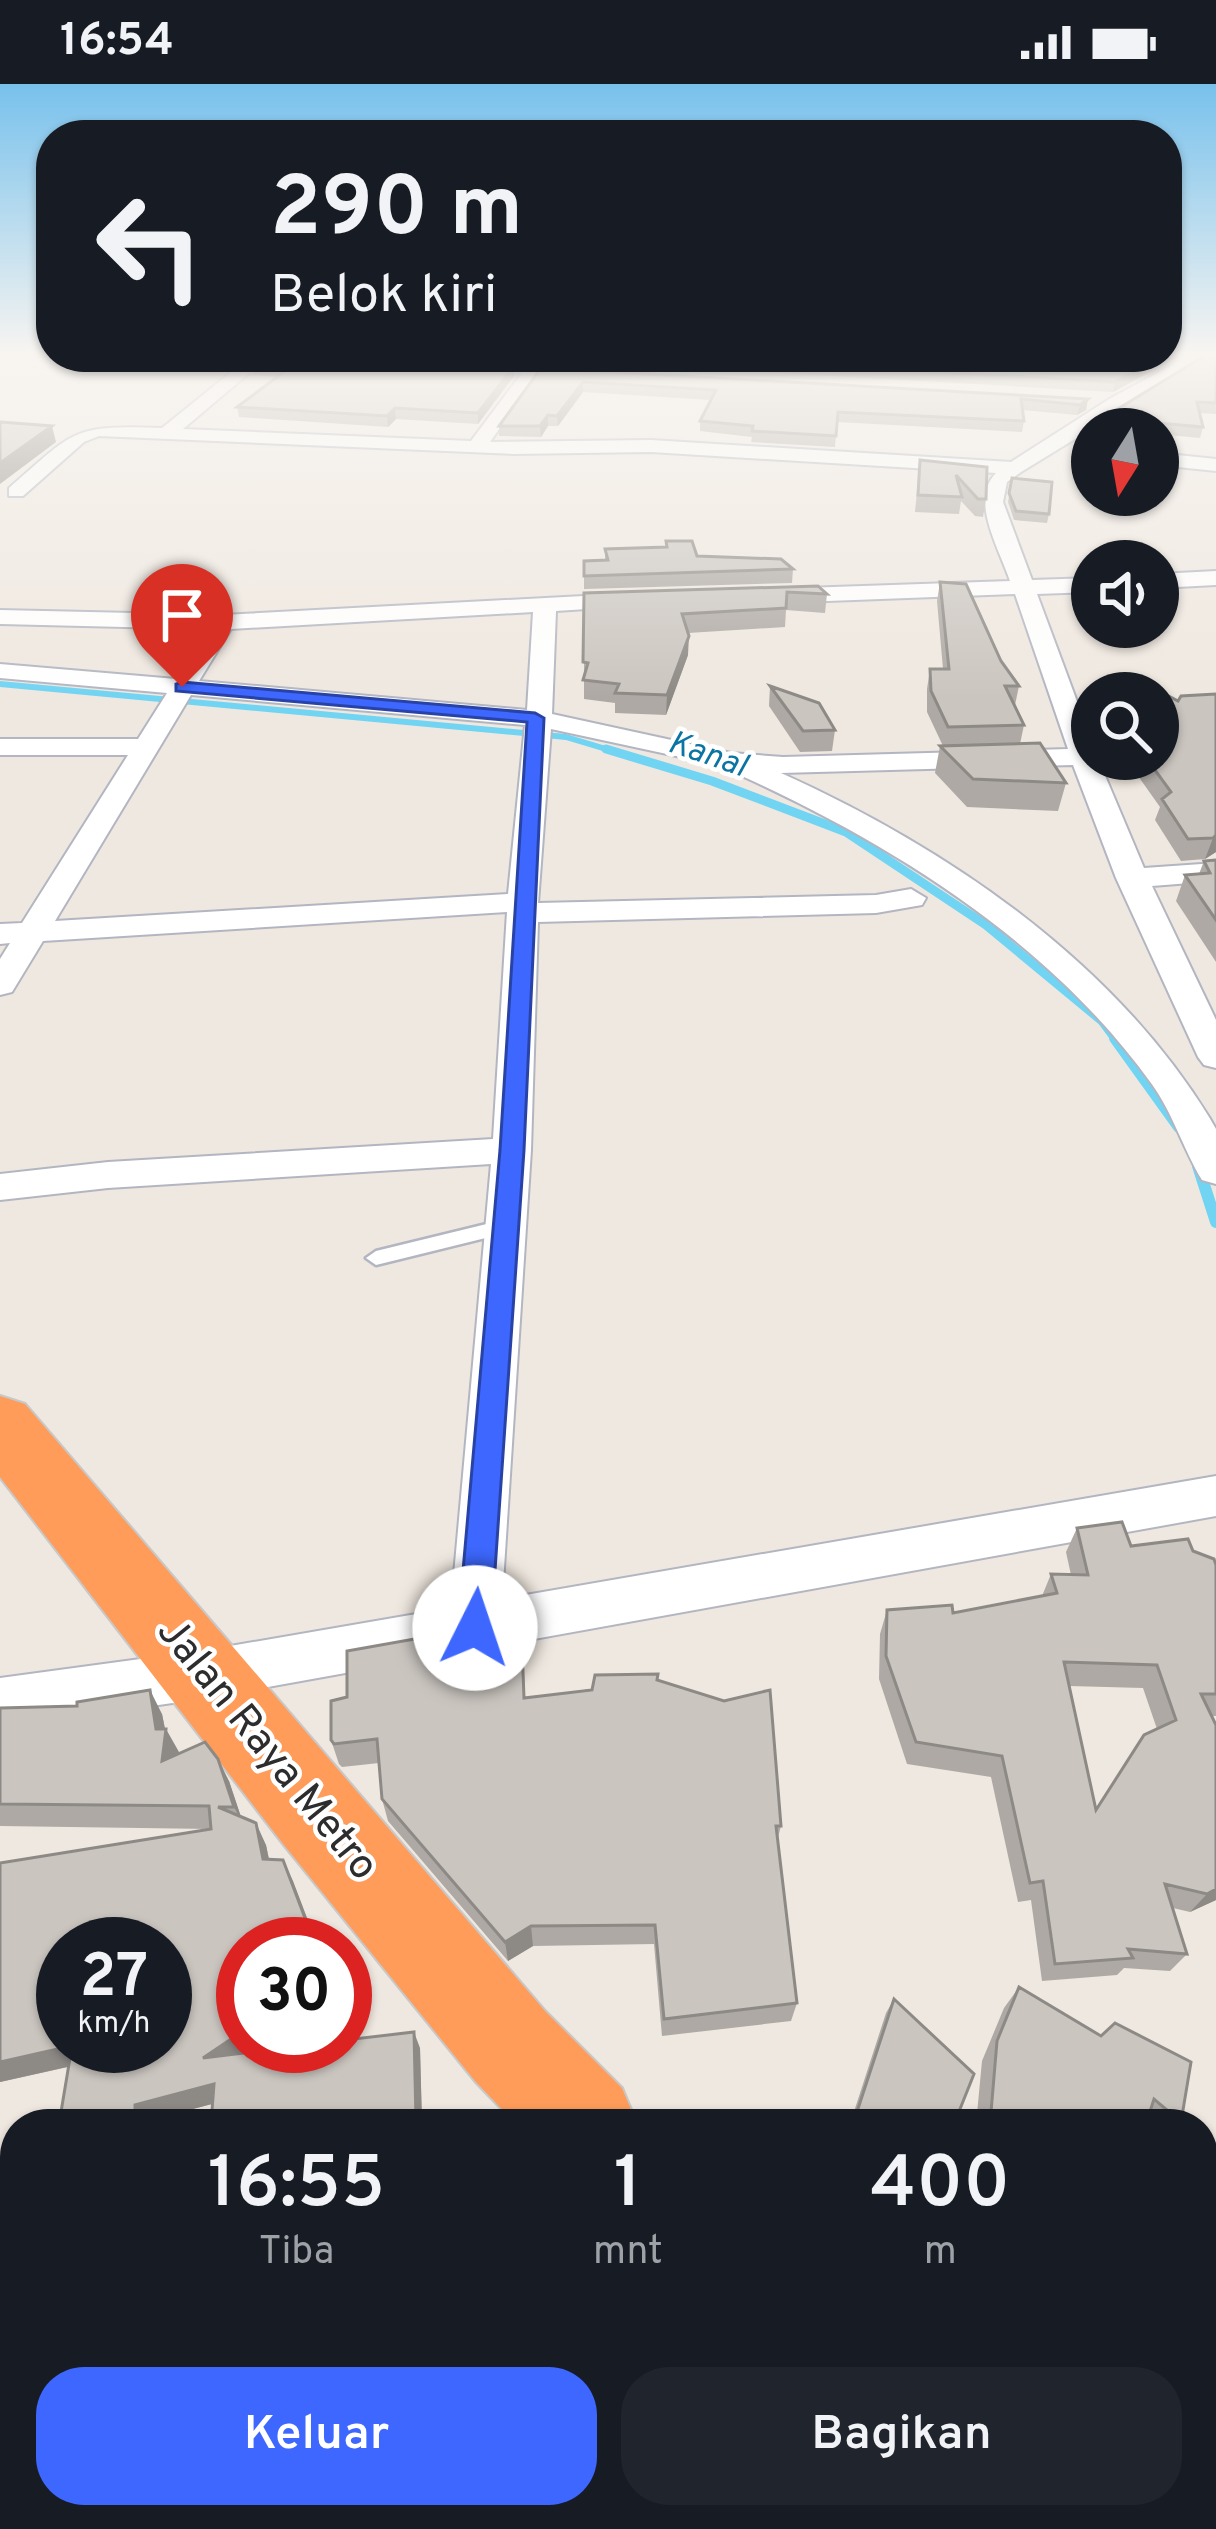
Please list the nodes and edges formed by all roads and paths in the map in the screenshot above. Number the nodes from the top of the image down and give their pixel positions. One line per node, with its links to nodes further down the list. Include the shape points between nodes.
1 (44, 469): 3 (street)
2 (1011, 469): 7 (street, via 998,480 993,502)
3 (16, 492)
4 (1216, 578): 5 (street)
5 (1179, 580)
6 (1071, 586): 7 (street)
7 (1024, 589): 8 (street); 14 (street)
8 (760, 596)
9 (665, 599): 10 (street)
10 (545, 602): 12 (street); 16 (street)
11 (0, 617): 12 (street)
12 (223, 622): 15 (street)
13 (0, 671): 15 (street)
14 (1071, 690)
15 (175, 697): 16 (street); 18 (street)
16 (534, 733): 20 (street); 25 (street)
17 (0, 747): 18 (street)
18 (144, 748): 26 (street)
19 (1071, 757): 20 (street)
20 (730, 761): 31 (street, via 893,839 1024,931 1161,1066)
21 (1093, 780): 23 (street)
22 (1216, 872): 23 (street)
23 (1131, 878): 28 (street)
24 (911, 898): 25 (street)
25 (523, 908): 26 (street); 30 (street)
26 (16, 933): 27 (street)
27 (0, 985)
28 (1208, 1022): 29 (street)
29 (1216, 1057)
30 (512, 1150): 32 (street); 33 (street)
31 (1216, 1171)
32 (0, 1187)
33 (503, 1228): 34 (lane); 37 (street)
34 (376, 1258)
35 (0, 1424): 38 (highway, Jalan Raya Metro)
36 (1216, 1496): 37 (street)
37 (475, 1628): 38 (street)
38 (207, 1674): 39 (street); 40 (highway, Jalan Raya Metro, via 315,1814)
39 (0, 1703)
40 (571, 2109)

